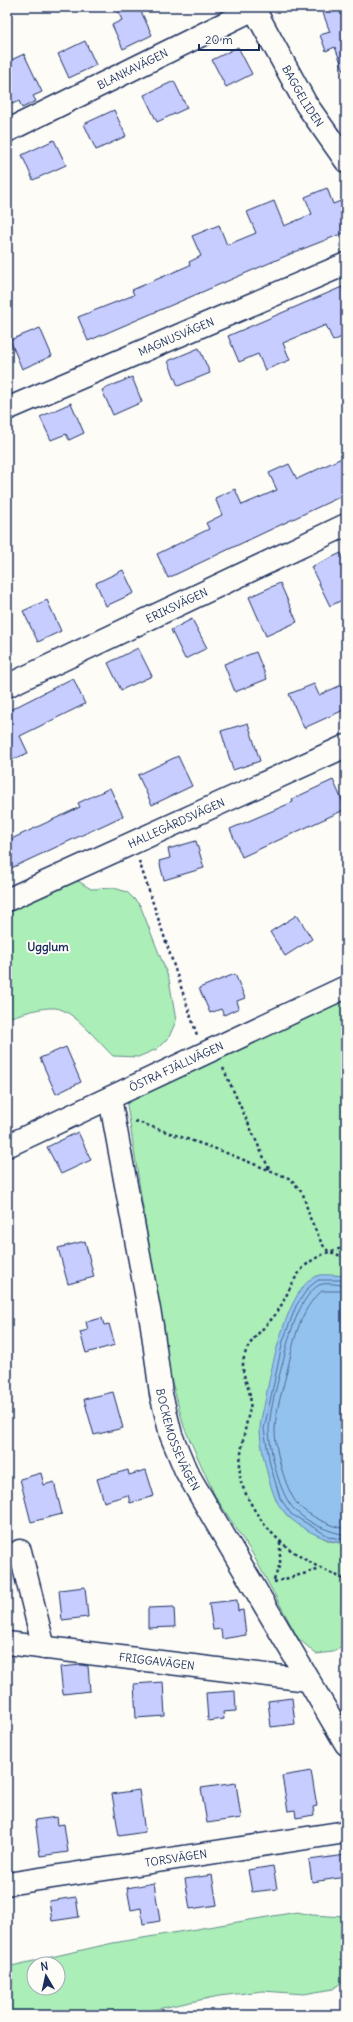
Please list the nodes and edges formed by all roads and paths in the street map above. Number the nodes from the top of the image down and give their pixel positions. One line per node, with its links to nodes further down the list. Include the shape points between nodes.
1 (255, 8): 2 (street, BLANKAVÄGEN); 3 (street, BAGGELIDEN, via 306,104)
2 (7, 131)
3 (346, 161)
4 (346, 264): 5 (street, MAGNUSVÄGEN)
5 (7, 409)
6 (346, 525): 7 (street, ERIKSVÄGEN)
7 (7, 686)
8 (346, 746): 10 (street, HALLEGÅRDSVÄGEN)
9 (138, 859): 12 (path)
10 (7, 900)
11 (346, 986): 12 (street, ÖSTRA FJÄLLVÄGEN)
12 (209, 1050): 13 (street, ÖSTRA FJÄLLVÄGEN); 15 (path)
13 (112, 1106): 14 (street, ÖSTRA FJÄLLVÄGEN); 15 (path); 23 (street, BOCKEMOSSEVÄGEN, via 171,1435 186,1471)
14 (7, 1146)
15 (269, 1169): 17 (path, via 291,1180 303,1194 310,1218)
16 (346, 1247): 17 (path)
17 (328, 1251): 18 (path); 19 (path, via 305,1266 276,1313 258,1331 248,1346 243,1364 252,1399 239,1467 241,1484 254,1509)
18 (346, 1258)
19 (280, 1542): 21 (path); 23 (path, via 280,1564)
20 (20, 1551): 25 (street)
21 (321, 1569): 22 (path); 23 (path)
22 (346, 1580)
23 (266, 1589): 26 (street, BOCKEMOSSEVÄGEN)
24 (7, 1643): 25 (street, FRIGGAVÄGEN)
25 (44, 1648): 26 (street, FRIGGAVÄGEN)
26 (308, 1680): 27 (street, BOCKEMOSSEVÄGEN)
27 (346, 1744)
28 (346, 1832): 29 (street, TORSVÄGEN)
29 (7, 1884)

